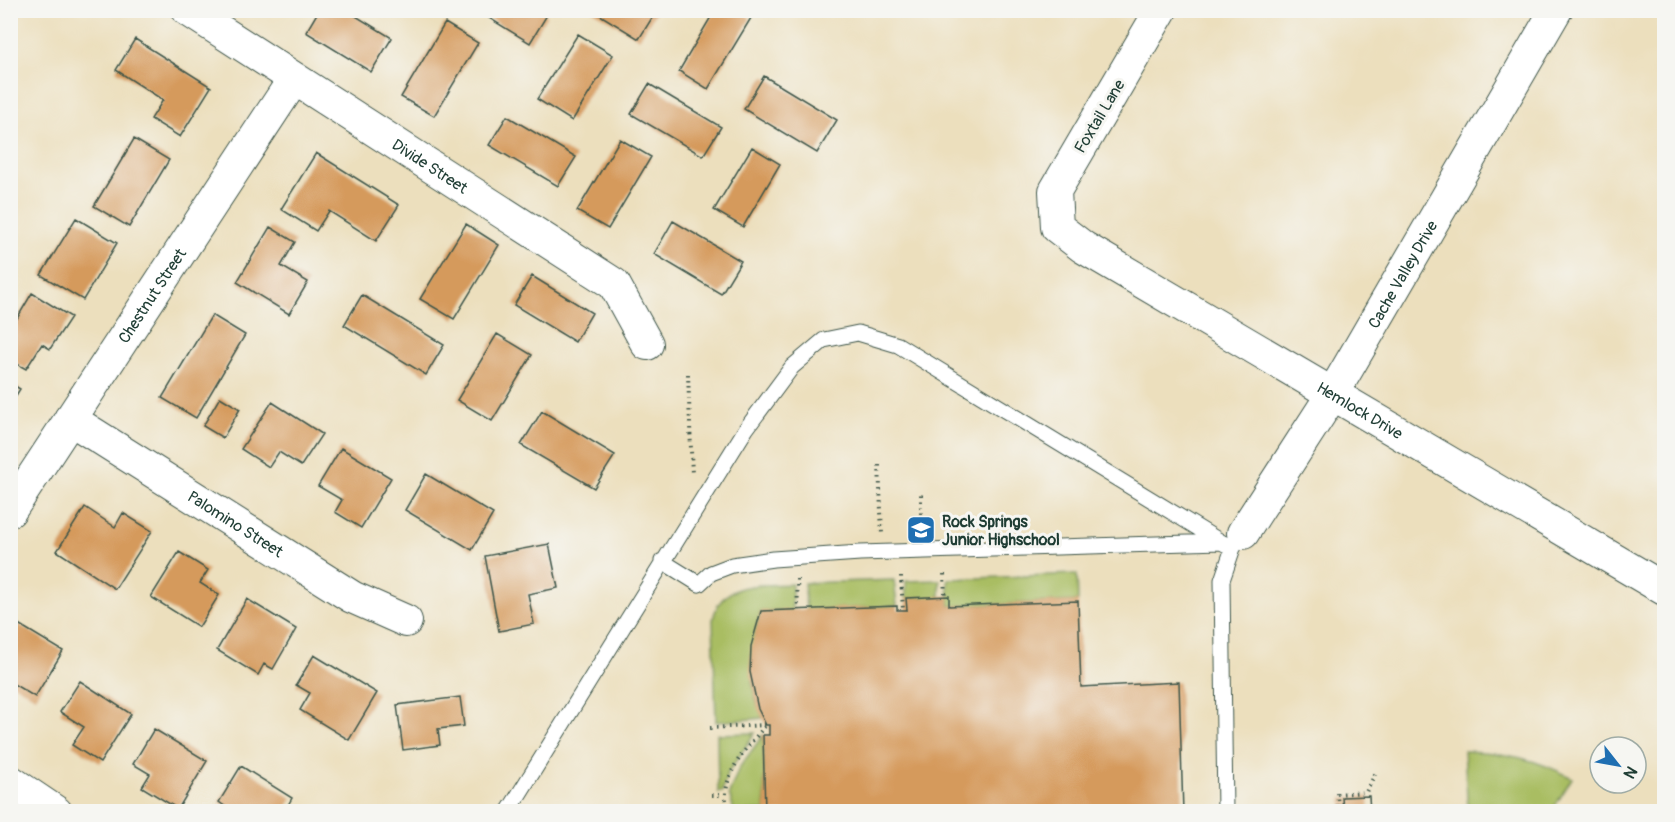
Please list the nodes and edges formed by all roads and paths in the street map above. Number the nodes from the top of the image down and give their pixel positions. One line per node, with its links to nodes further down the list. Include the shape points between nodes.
1 (188, 10): 4 (street, Divide Street)
2 (1161, 10): 5 (street, Foxtail Lane, via 1055,191)
3 (1556, 10): 8 (street, Cache Valley Drive)
4 (294, 79): 6 (street, Divide Street, via 614,284); 9 (street, Chestnut Street)
5 (1058, 227): 8 (street, Hemlock Drive, via 1083,247)
6 (647, 344)
7 (688, 374): 11 (path)
8 (1332, 395): 16 (street, Cache Valley Drive); 21 (street, Hemlock Drive)
9 (70, 419): 13 (street, Chestnut Street); 25 (street, Palomino Street, via 352,597)
10 (879, 465): 15 (path)
11 (693, 479)
12 (921, 491): 14 (path)
13 (10, 511)
14 (921, 533)
15 (882, 534)
16 (1232, 541): 17 (lane, via 783,558 732,565 711,573 699,584); 17 (lane, via 898,345 858,333 824,340 792,366 746,429); 34 (lane, via 1222,580)
17 (662, 561): 32 (lane)
18 (944, 574): 22 (path)
19 (901, 576): 24 (path)
20 (797, 579): 23 (path)
21 (1665, 589)
22 (945, 597)
23 (798, 610)
24 (903, 610)
25 (406, 621)
26 (710, 728): 30 (path, via 766,725 735,766)
27 (1377, 770): 35 (path, via 1366,792 1337,794)
28 (10, 781): 31 (street)
29 (712, 795): 30 (path)
30 (724, 795): 33 (path)
31 (56, 812)
32 (508, 812)
33 (728, 812)
34 (1225, 812)
35 (1338, 812)

